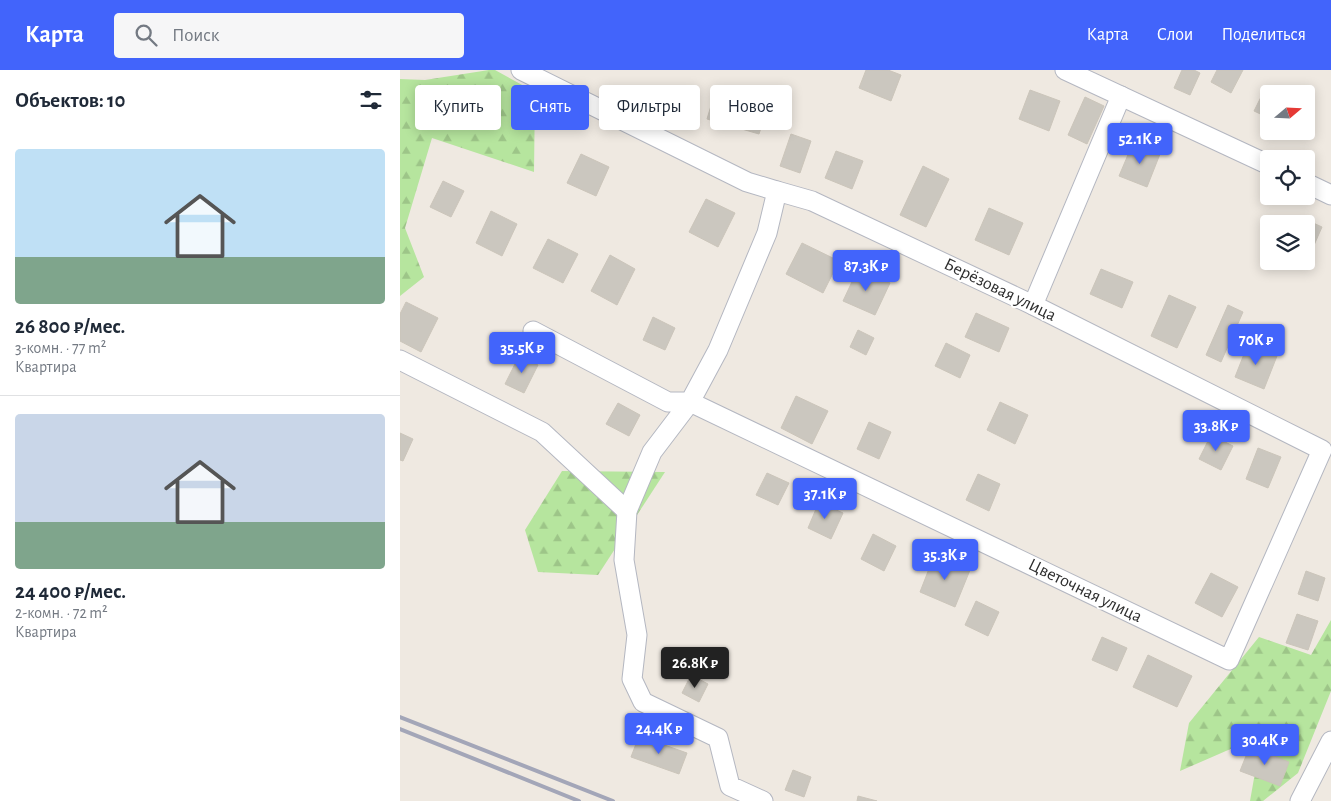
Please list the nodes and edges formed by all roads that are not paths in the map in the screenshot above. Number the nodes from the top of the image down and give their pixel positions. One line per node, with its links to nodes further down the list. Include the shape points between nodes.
1 (521, 70): 6 (street, Берёзовая улица, via 747,182)
2 (1065, 70): 3 (street)
3 (1121, 96): 4 (street); 8 (street)
4 (1260, 161)
5 (1315, 187): 7 (street)
6 (777, 191): 8 (street, Берёзовая улица, via 812,201); 11 (street, via 767,233 718,350)
7 (1331, 194)
8 (1032, 305): 12 (street, Берёзовая улица)
9 (533, 331): 11 (street, via 668,402)
10 (400, 360): 13 (street, via 542,432)
11 (690, 402): 12 (street, Цветочная улица, via 1230,660); 13 (street, via 652,452)
12 (1322, 450)
13 (627, 511): 15 (street, via 624,560 637,635 632,679 643,702 718,738 730,786)
14 (1331, 741): 16 (street)
15 (762, 801)
16 (1300, 801)

